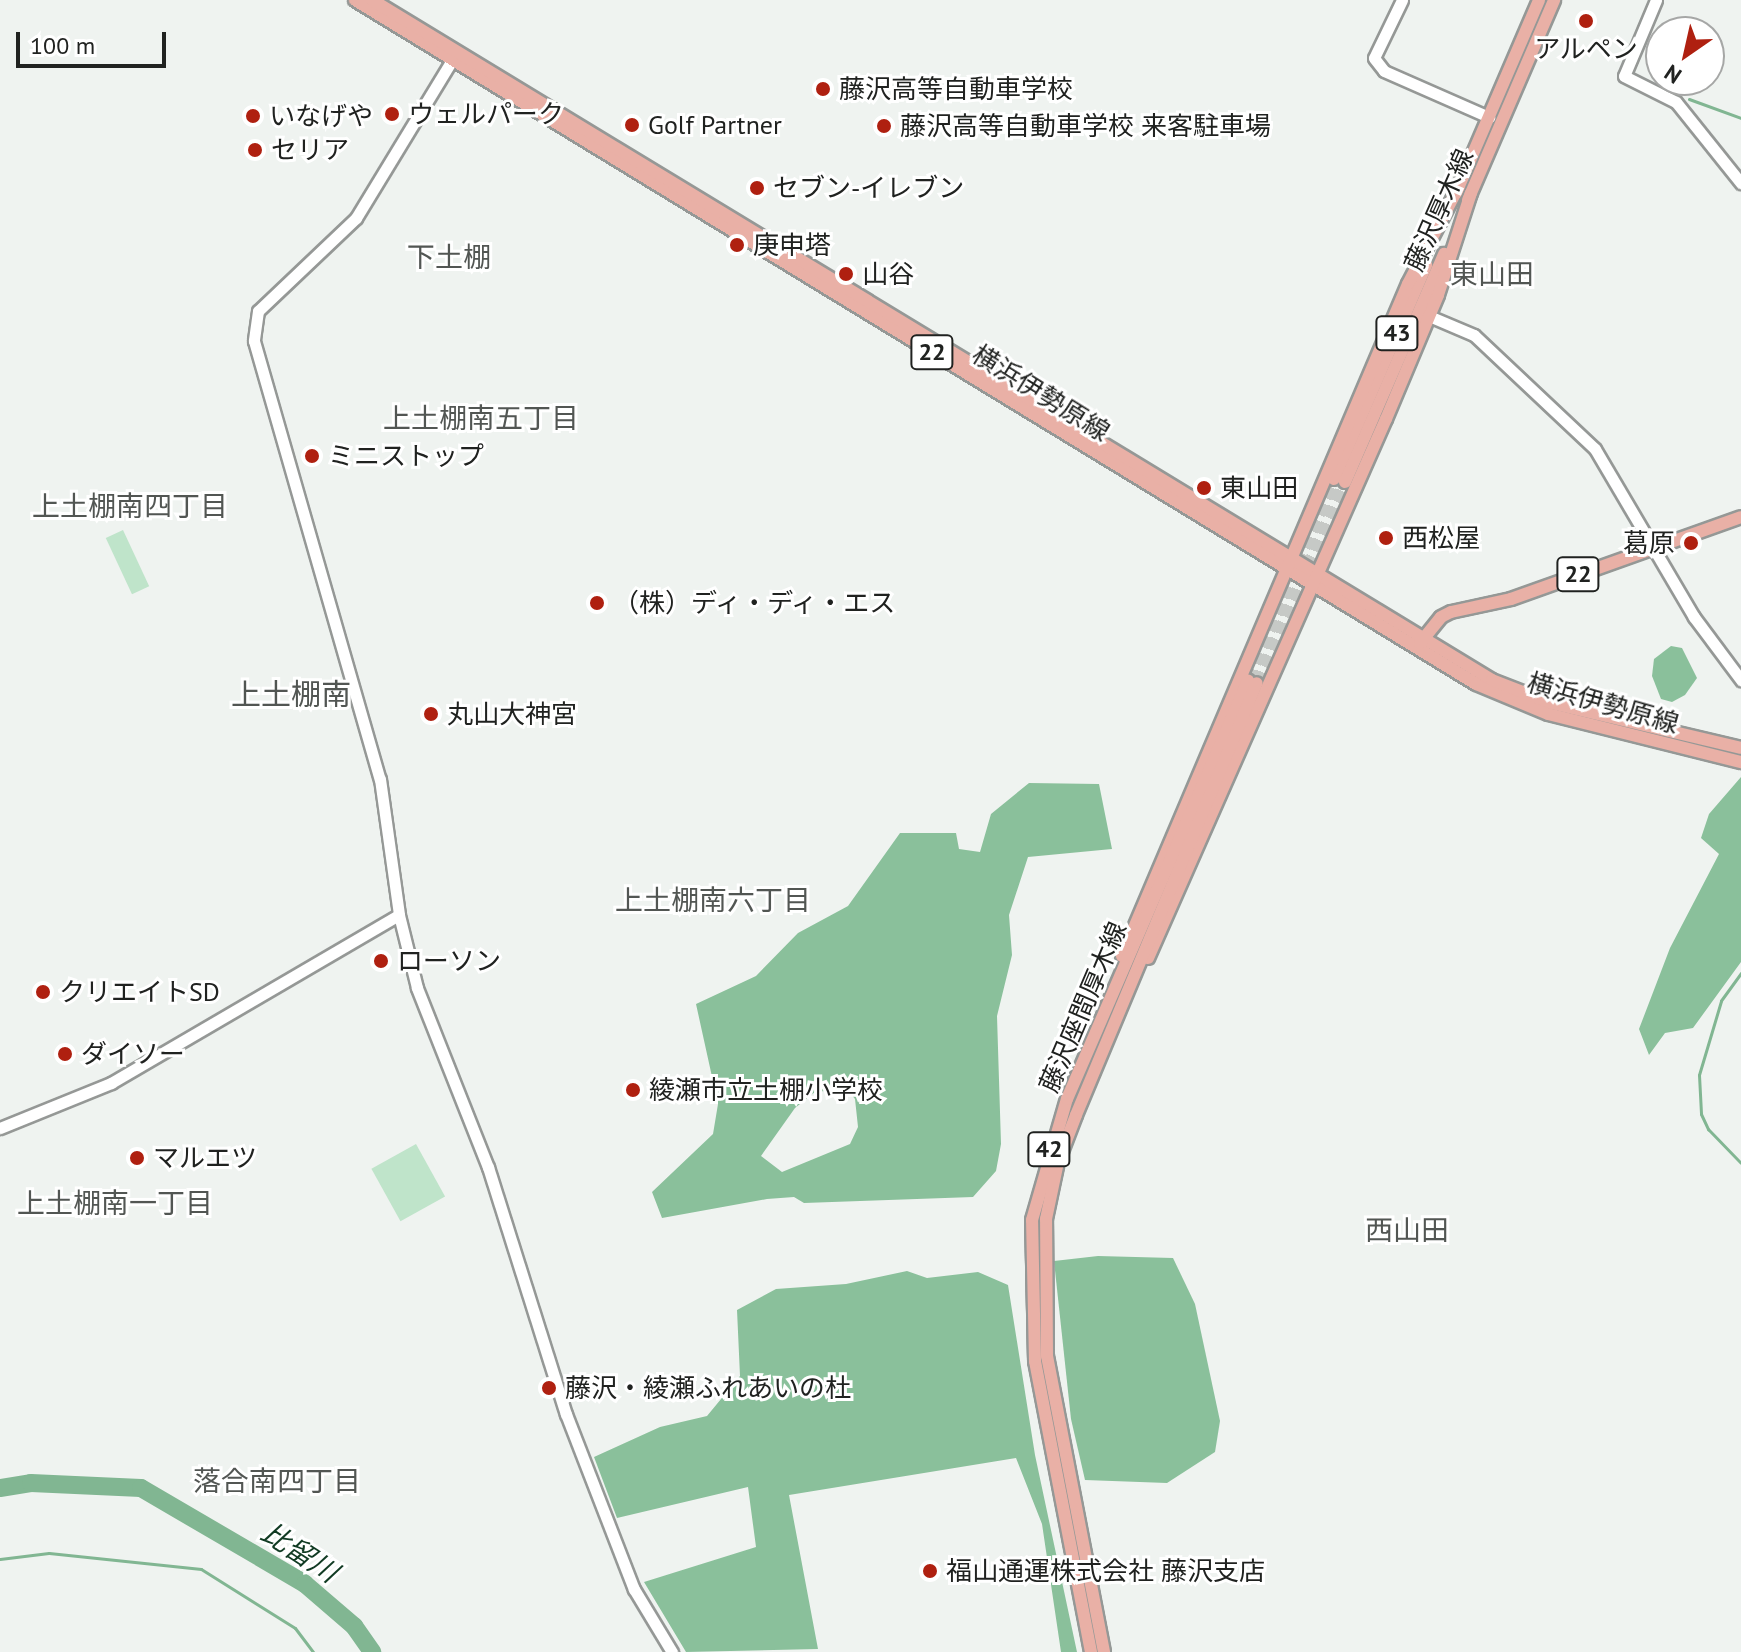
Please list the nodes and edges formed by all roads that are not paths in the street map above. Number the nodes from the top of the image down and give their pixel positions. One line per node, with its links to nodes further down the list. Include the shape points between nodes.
1 (355, 0): 7 (main road, 横浜伊勢原線 / 22)
2 (372, 0): 15 (main road, 横浜伊勢原線 / 22)
3 (1402, 0): 8 (street, via 1374,58 1384,71)
4 (1539, 0): 8 (main road, 藤沢厚木線 / 43)
5 (1554, 0): 10 (main road, 藤沢厚木線 / 43)
6 (1656, 0): 9 (street, via 1624,76 1683,108)
7 (452, 60): 15 (main road, 横浜伊勢原線 / 22); 22 (street, via 356,218 264,303 253,331 272,417 380,779)
8 (1489, 117): 10 (main road, 藤沢厚木線 / 43)
9 (1741, 183)
10 (1465, 190): 11 (main road); 12 (main road, 藤沢厚木線 / 43); 15 (main road, via 1408,284)
11 (1429, 316): 14 (street, via 1474,335 1584,437); 16 (main road)
12 (1340, 480)
13 (1741, 517): 14 (main road, 22)
14 (1652, 546): 17 (main road, 22, via 1511,599 1441,617); 18 (street, via 1724,662)
15 (1290, 565): 16 (main road, 横浜伊勢原線 / 22); 23 (main road, 42, via 1134,921)
16 (1313, 578): 17 (main road, 横浜伊勢原線 / 22); 23 (main road, 42, via 1200,848)
17 (1420, 644): 20 (main road, 横浜伊勢原線 / 22, via 1528,696); 21 (main road, 横浜伊勢原線 / 22, via 1518,703)
18 (1741, 680)
19 (1252, 682): 23 (main road, 藤沢座間厚木線 / 42)
20 (1741, 748)
21 (1741, 762)
22 (399, 915): 24 (street, via 111,1083); 25 (street, via 417,988 488,1167 566,1414 634,1589)
23 (1119, 996): 26 (main road, 藤沢座間厚木線 / 42, via 1053,1135 1032,1220 1035,1361); 27 (main road, 藤沢座間厚木線 / 42, via 1058,1162 1044,1256 1047,1356)
24 (0, 1128)
25 (672, 1652)
26 (1091, 1652)
27 (1104, 1652)

